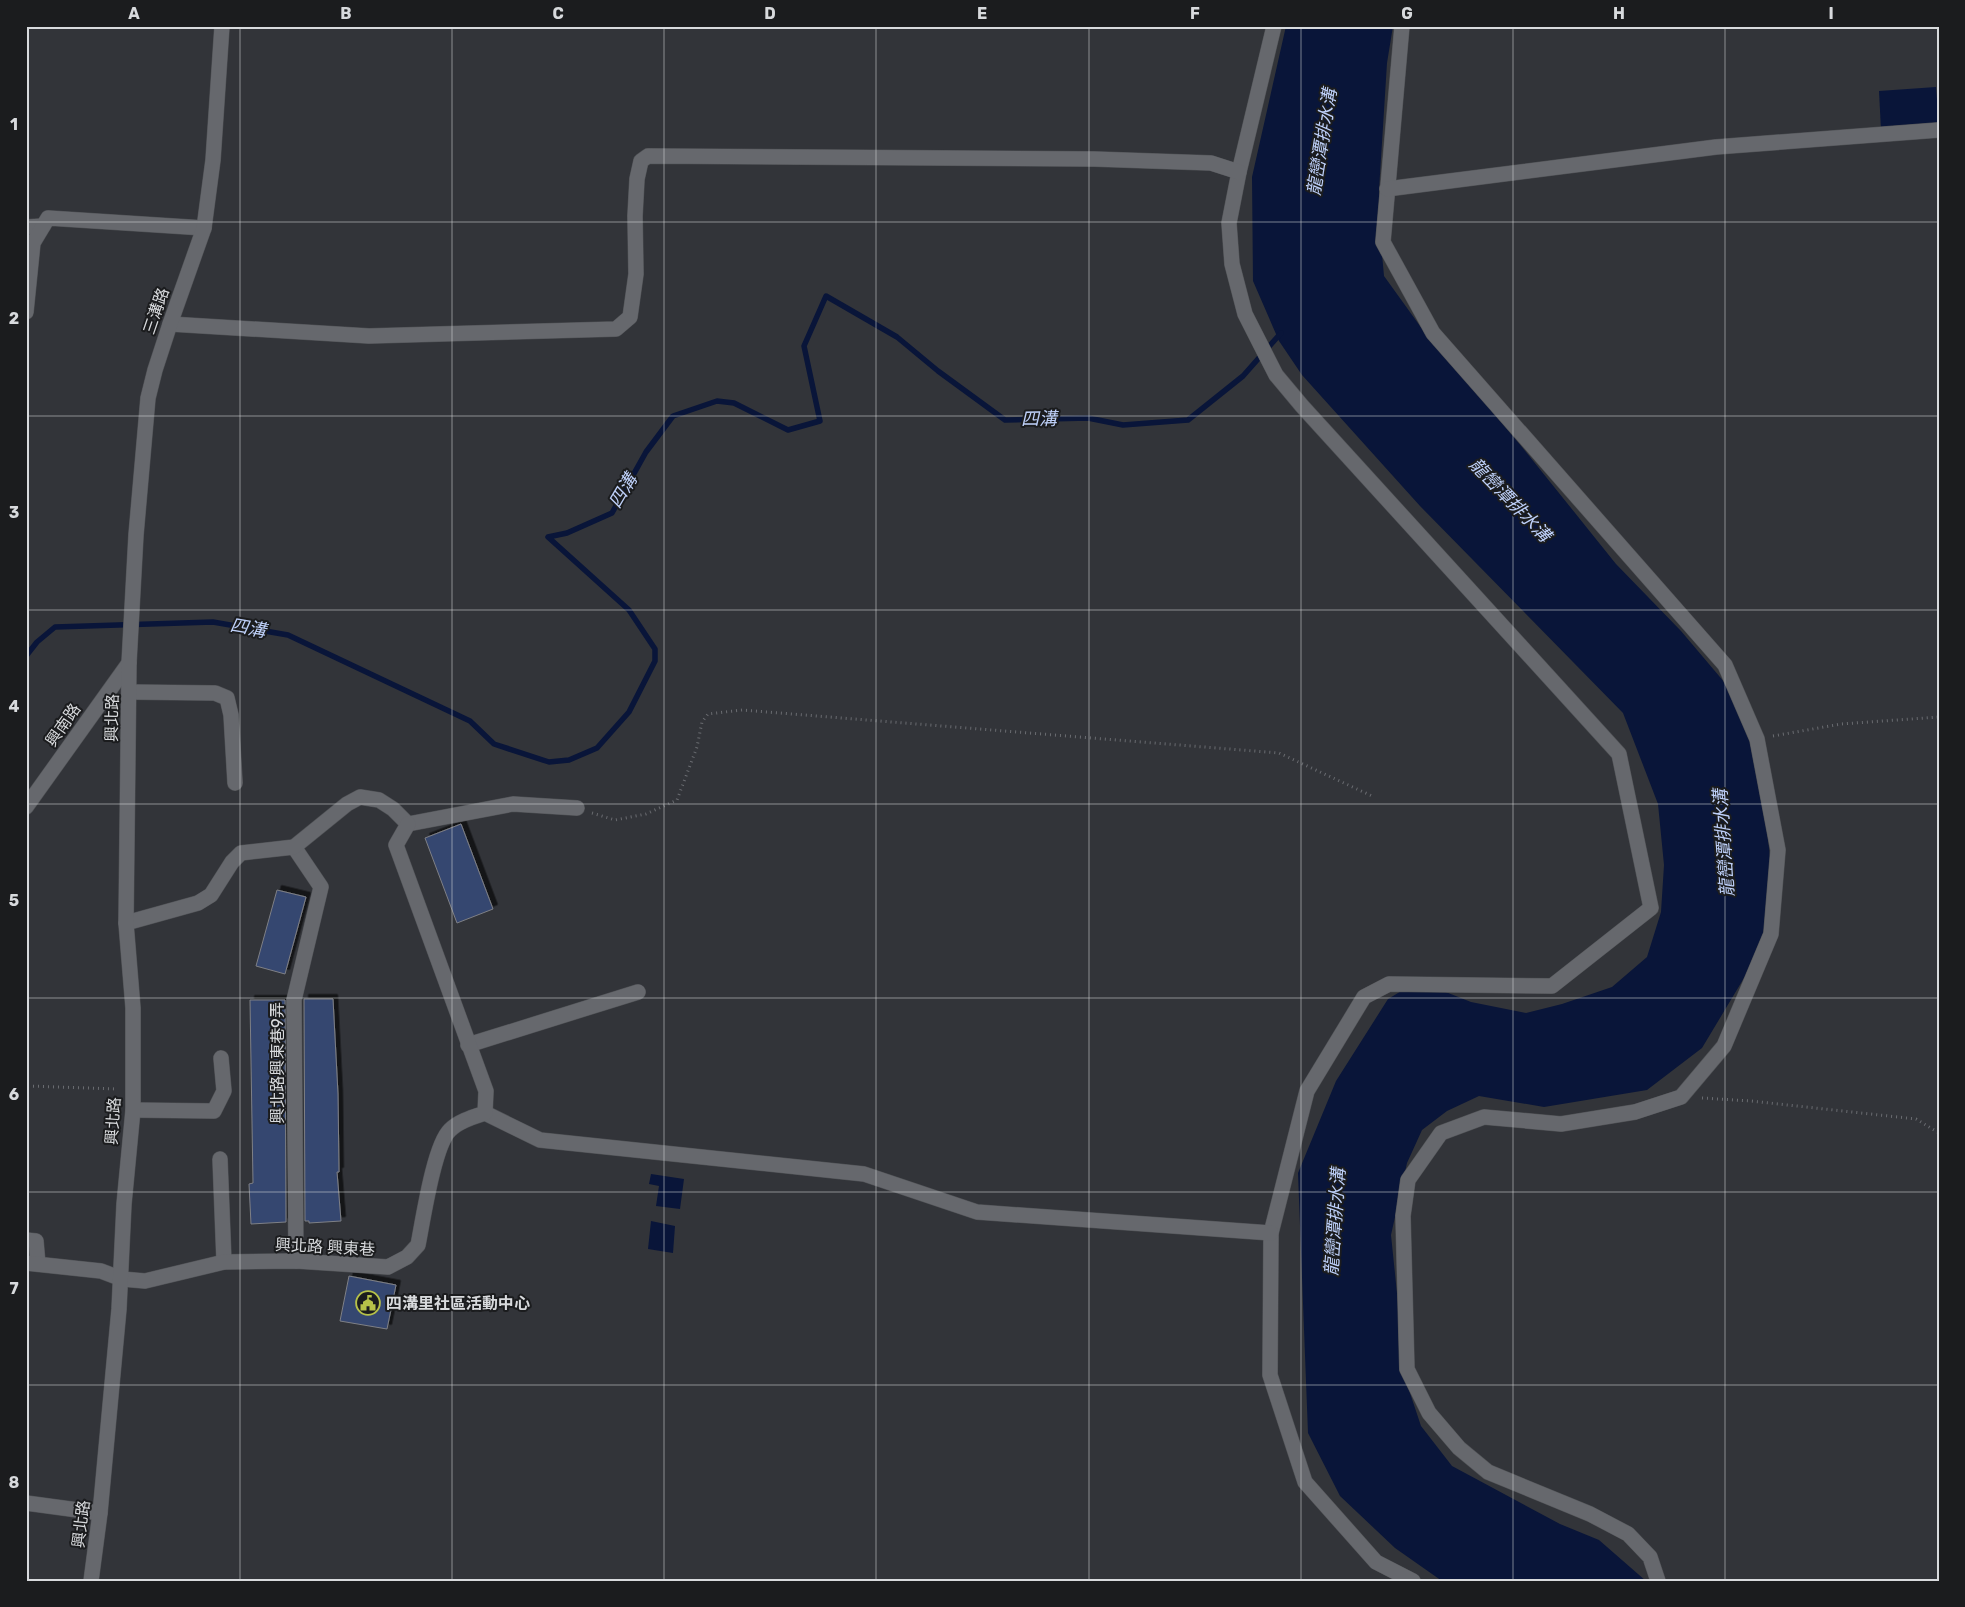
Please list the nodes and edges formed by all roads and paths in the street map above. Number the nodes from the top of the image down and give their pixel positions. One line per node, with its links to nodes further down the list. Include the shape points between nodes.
1 (222, 26): 9 (street, 三溝路, via 213,160)
2 (1274, 26): 5 (street)
3 (1402, 26): 6 (street)
4 (1939, 130): 6 (street, via 1716,147)
5 (1239, 172): 11 (street, via 1211,163 1104,160 648,156 642,161 637,179 636,274 630,317 616,329 368,336); 33 (street, via 1229,223 1232,264 1245,314 1276,375 1619,754 1651,908 1552,986 1388,984 1364,997 1307,1092)
6 (1388, 189): 15 (street, via 1383,242 1433,333 1725,665)
7 (43, 226): 8 (street); 9 (street, via 48,218); 10 (street, via 33,243)
8 (26, 227)
9 (204, 228): 11 (street, 三溝路)
10 (26, 312)
11 (170, 324): 12 (street, 三溝路, via 148,398)
12 (129, 663): 13 (street, 興北路); 18 (street, 興南路)
13 (130, 692): 16 (street, via 215,693 227,698); 22 (street, 興北路)
14 (1939, 716): 15 (path, via 1841,724)
15 (1757, 739): 28 (street, via 1778,850 1771,934 1724,1046)
16 (235, 783)
17 (1372, 796): 19 (path, via 1279,753 742,710 708,714 702,722 697,747 677,800 646,814 615,820)
18 (26, 807)
19 (577, 808): 20 (street, via 513,804)
20 (408, 824): 21 (street, via 379,800 360,797); 24 (street, via 396,845)
21 (294, 847): 22 (street, via 241,853 211,895 198,903); 35 (street, 興北路興東巷9弄, via 321,888 294,1000)
22 (126, 924): 27 (street, 興北路, via 133,1008)
23 (638, 992): 24 (street)
24 (468, 1045): 30 (street, via 486,1091)
25 (221, 1058): 29 (street, via 224,1091 214,1111)
26 (28, 1086): 27 (path)
27 (133, 1090): 29 (street, 興北路)
28 (1681, 1097): 31 (path, via 1751,1101 1916,1119); 43 (street, via 1635,1112 1560,1124 1484,1117 1441,1133 1408,1180 1403,1216 1407,1369 1429,1413 1459,1448 1488,1472 1590,1514 1628,1534 1650,1557)
29 (133, 1110): 38 (street, 興北路, via 124,1204)
30 (485, 1113): 33 (street, via 540,1140 864,1174 977,1212); 35 (street, 興北路 興東巷, via 449,1130 439,1148 418,1245 407,1257 388,1267)
31 (1939, 1133)
32 (220, 1158): 36 (street)
33 (1271, 1233): 42 (street, via 1270,1375 1305,1482 1376,1562)
34 (26, 1240): 37 (street, via 36,1241)
35 (296, 1261): 36 (street, 興北路 興東巷)
36 (224, 1262): 38 (street, 興北路 興東巷, via 146,1281)
37 (32, 1263): 38 (street, 興北路 興東巷, via 100,1271)
38 (122, 1279): 40 (street, 興北路)
39 (26, 1503): 40 (street)
40 (100, 1513): 41 (street, 興北路)
41 (91, 1581)
42 (1413, 1581)
43 (1658, 1581)

